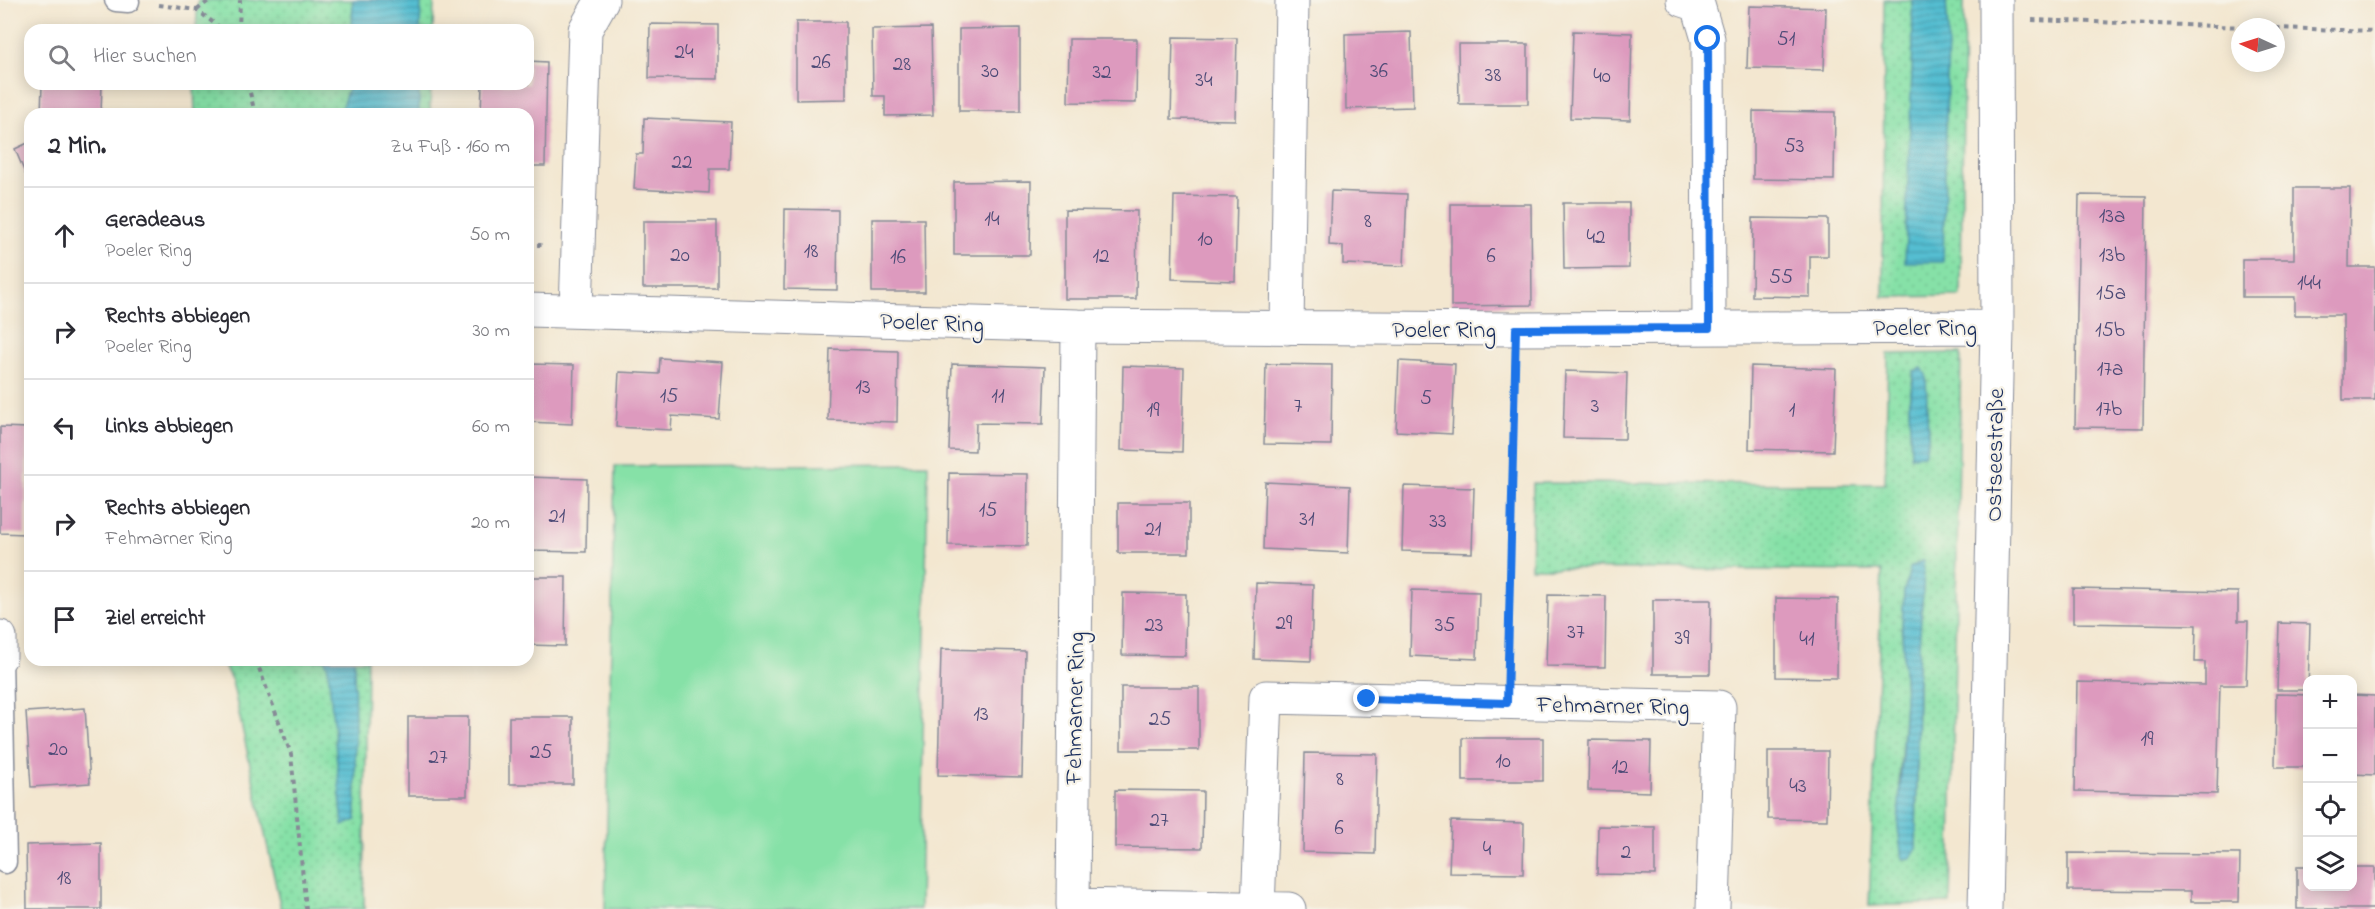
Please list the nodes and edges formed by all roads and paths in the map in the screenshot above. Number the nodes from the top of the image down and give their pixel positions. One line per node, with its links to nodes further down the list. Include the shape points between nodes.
1 (122, 0): 7 (path)
2 (210, 0): 7 (path)
3 (240, 0): 10 (path)
4 (602, 0): 17 (street, via 585,30)
5 (1292, 0): 20 (street)
6 (1683, 0): 21 (street, via 1698,5 1708,39)
7 (197, 10): 9 (path)
8 (1996, 10): 11 (path); 19 (street, Ostseestraße)
9 (215, 24)
10 (239, 24)
11 (2231, 26)
12 (2285, 28): 13 (path)
13 (2375, 31)
14 (249, 90): 15 (path)
15 (254, 108)
16 (534, 310): 17 (street, Poeler Ring)
17 (576, 311): 18 (street, Poeler Ring)
18 (1078, 326): 20 (street, Poeler Ring); 28 (street, Fehmarner Ring, via 1073,905)
19 (1996, 327): 21 (street, Poeler Ring); 31 (street, Ostseestraße)
20 (1287, 328): 22 (street, Poeler Ring)
21 (1709, 328): 22 (street, Poeler Ring)
22 (1516, 329): 25 (path)
23 (0, 650): 26 (lane)
24 (258, 666): 27 (path, via 291,754)
25 (1507, 703): 28 (street, Fehmarner Ring, via 1266,697); 30 (street, Fehmarner Ring, via 1719,707)
26 (5, 862)
27 (306, 909)
28 (1258, 909): 29 (street, Fehmarner Ring)
29 (1289, 909)
30 (1713, 909)
31 (1985, 909)

